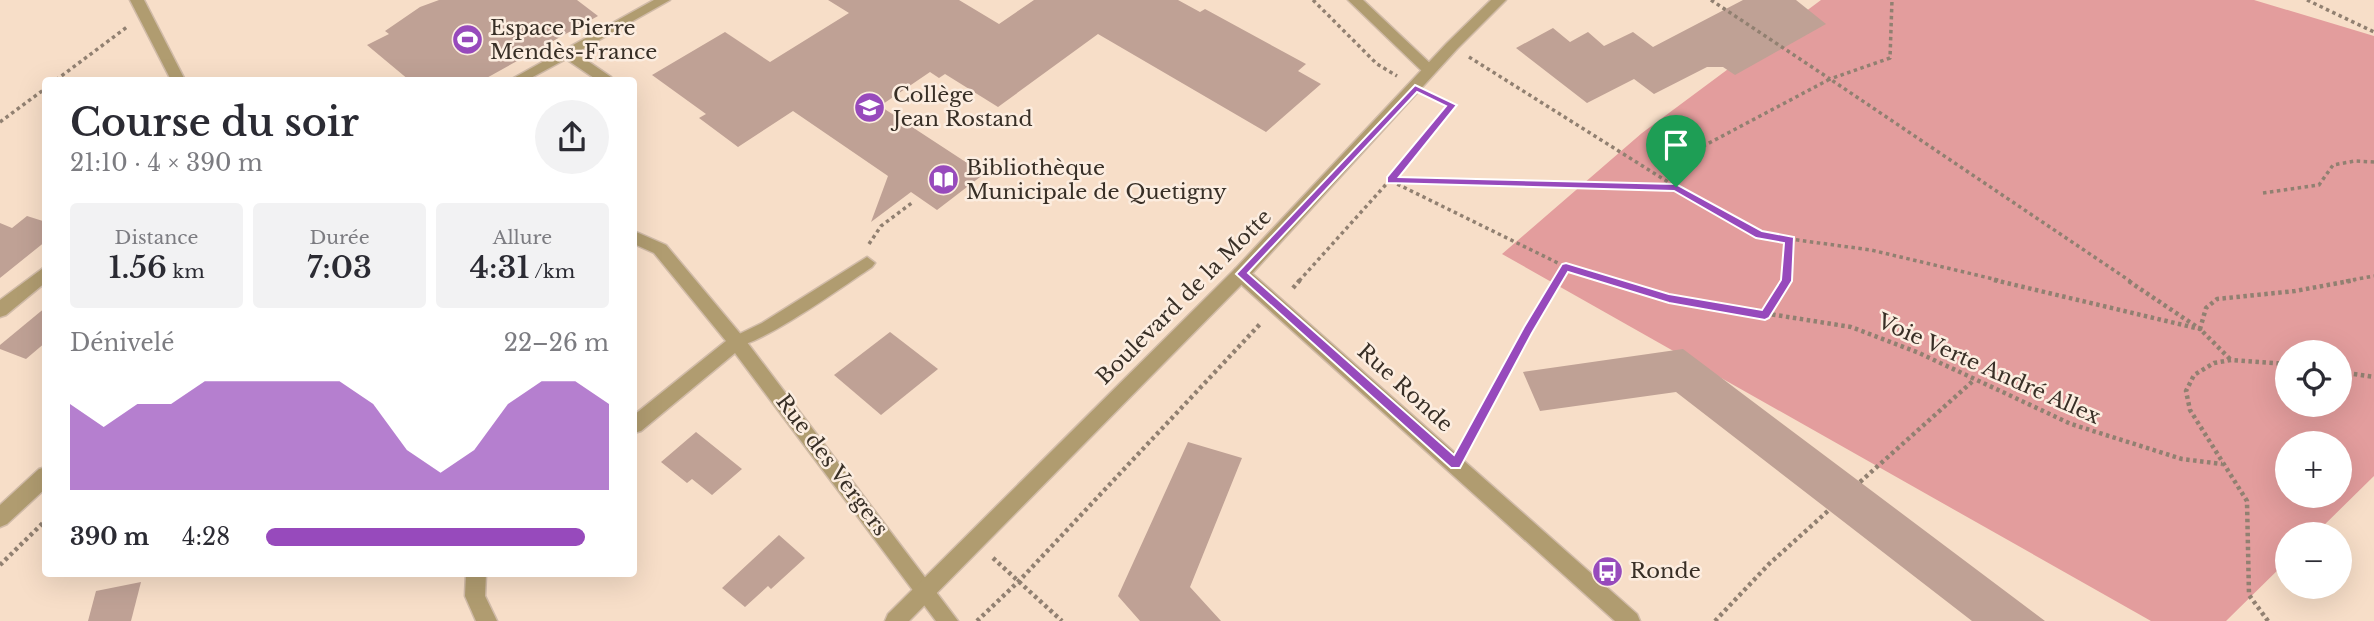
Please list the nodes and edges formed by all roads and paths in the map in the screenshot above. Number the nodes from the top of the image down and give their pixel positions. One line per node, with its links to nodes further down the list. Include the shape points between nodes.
1 (664, 0): 11 (lane)
2 (1313, 0): 18 (path, via 1377,64)
3 (1355, 0): 12 (street)
4 (1499, 0): 10 (street, Boulevard de la Motte)
5 (1711, 0): 17 (path)
6 (1892, 0): 17 (path, via 1890,58)
7 (2307, 0): 9 (path)
8 (141, 7): 13 (path); 14 (street)
9 (2374, 32)
10 (1452, 46): 12 (street, Boulevard de la Motte); 23 (path)
11 (566, 53): 15 (lane); 16 (lane)
12 (1429, 71): 18 (street, Boulevard de la Motte)
13 (59, 77)
14 (176, 77)
15 (522, 77)
16 (602, 77)
17 (1830, 79): 23 (path, via 1677,160); 36 (path)
18 (1415, 88): 22 (path, via 1452,105); 30 (street, Boulevard de la Motte)
19 (42, 91): 20 (path)
20 (0, 122)
21 (2374, 162): 24 (path, via 2333,165 2319,185)
22 (1390, 180): 23 (path); 29 (path, Voie Verte André Allex); 33 (path)
23 (1676, 187): 27 (path, via 1760,235)
24 (2263, 193)
25 (913, 202): 28 (path, via 870,239)
26 (637, 238): 37 (street, Rue des Vergers, via 660,249)
27 (1790, 239): 35 (path, via 1786,281); 36 (path, via 1871,250)
28 (867, 263): 37 (lane)
29 (1566, 267): 35 (path, Voie Verte André Allex, via 1669,298); 44 (path)
30 (1241, 274): 33 (street, Rue Ronde); 51 (street, Boulevard de la Motte)
31 (42, 275): 34 (street)
32 (2374, 275): 36 (path, via 2295,291 2217,299 2202,316)
33 (1277, 305): 44 (street, Rue Ronde); 54 (path)
34 (0, 310)
35 (1765, 315): 42 (path, Voie Verte André Allex, via 1851,327)
36 (2200, 329): 38 (path)
37 (737, 342): 43 (street); 55 (street, Rue des Vergers)
38 (2231, 360): 39 (path); 45 (path, via 2204,368 2194,375 2186,391 2190,410)
39 (2275, 364)
40 (2352, 373): 41 (path)
41 (2374, 375)
42 (1975, 380): 45 (path, Voie Verte André Allex, via 2125,444); 47 (path)
43 (637, 423)
44 (1456, 464): 61 (street, Rue Ronde)
45 (2222, 464): 63 (path, via 2247,501 2249,595)
46 (42, 479): 49 (street)
47 (1860, 482)
48 (1829, 510): 62 (path)
49 (0, 518)
50 (42, 524): 52 (path)
51 (973, 542): 54 (path); 55 (street, Boulevard de la Motte)
52 (0, 565)
53 (476, 577): 56 (street, via 475,596)
54 (1020, 580): 59 (path); 60 (path)
55 (925, 589): 57 (street, Boulevard de la Motte); 58 (street, Rue des Vergers)
56 (487, 621)
57 (895, 621)
58 (948, 621)
59 (976, 621)
60 (1062, 621)
61 (1630, 621)
62 (1715, 621)
63 (2268, 621)

